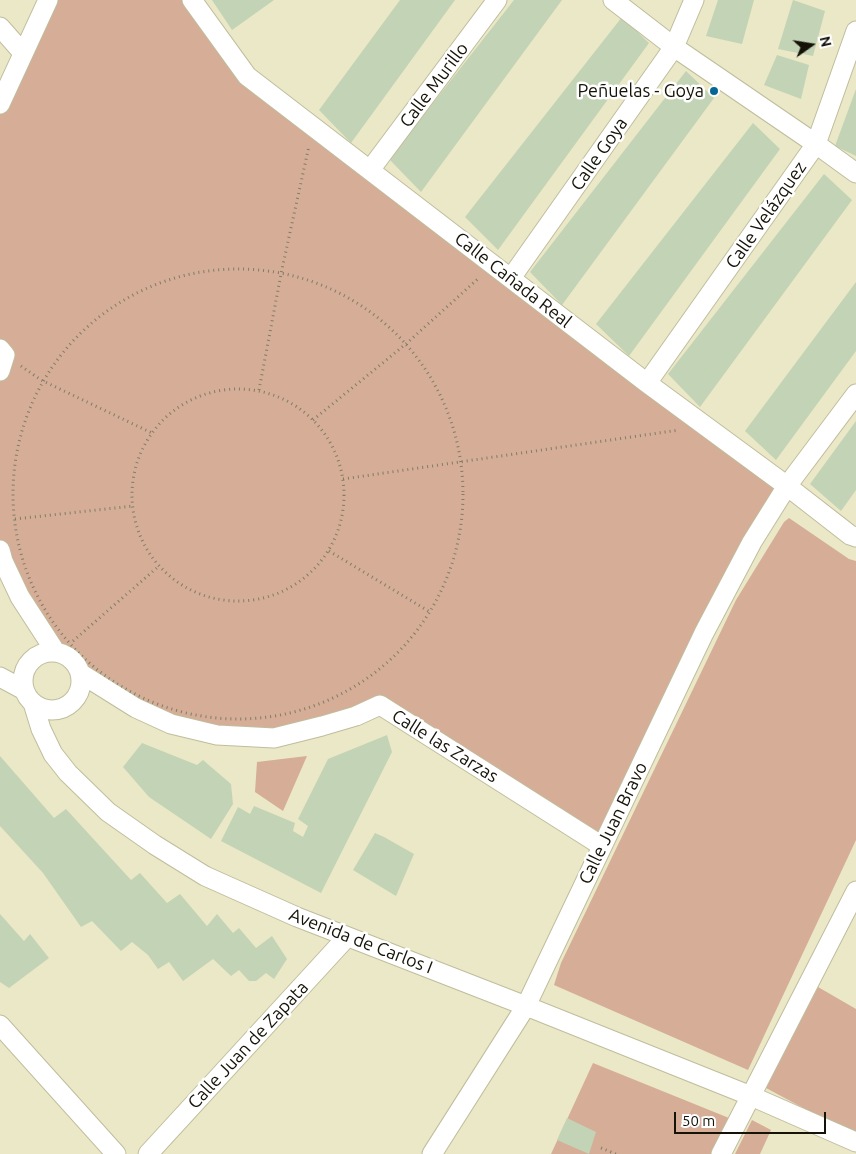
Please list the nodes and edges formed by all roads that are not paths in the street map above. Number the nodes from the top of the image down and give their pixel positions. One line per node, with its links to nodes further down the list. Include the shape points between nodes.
1 (48, 0): 9 (street)
2 (192, 0): 12 (street, Calle Cañada Real, via 246,76)
3 (497, 0): 12 (street, Calle Murillo)
4 (613, 0): 8 (street)
5 (694, 0): 8 (street, Calle Goya)
6 (0, 27): 9 (street)
7 (856, 31): 11 (street, Calle Velázquez)
8 (674, 47): 11 (street); 14 (street, Calle Goya)
9 (23, 53): 10 (street)
10 (0, 104)
11 (816, 144): 13 (street); 15 (street, Calle Velázquez)
12 (370, 170): 14 (street, Calle Cañada Real)
13 (856, 173)
14 (511, 278): 15 (street, Calle Cañada Real)
15 (646, 384): 17 (street, Calle Cañada Real)
16 (856, 394): 17 (street, Calle Juan Bravo)
17 (787, 486): 18 (street, Calle Cañada Real); 24 (street, Calle Juan Bravo, via 728,586)
18 (856, 538)
19 (0, 550): 20 (street, via 20,597)
20 (63, 648): 21 (street); 23 (street, via 45,652 29,662 22,680)
21 (80, 674): 23 (street, via 79,691 68,705 59,709 41,708); 24 (street, Calle las Zarzas, via 136,708 171,724 217,735 274,738 356,716 380,706)
22 (0, 677): 23 (street)
23 (28, 697): 26 (street, Avenida de Carlos I, via 53,754 108,812 205,876)
24 (602, 846): 27 (street, Calle Juan Bravo)
25 (856, 891): 29 (street)
26 (347, 937): 27 (street, Avenida de Carlos I); 32 (street, Calle Juan de Zapata)
27 (526, 1006): 29 (street, Avenida de Carlos I); 33 (street, Calle Juan Bravo)
28 (0, 1025): 31 (street)
29 (751, 1096): 30 (street, Avenida de Carlos I); 34 (street)
30 (856, 1142)
31 (116, 1154)
32 (148, 1154)
33 (432, 1154)
34 (721, 1154)

